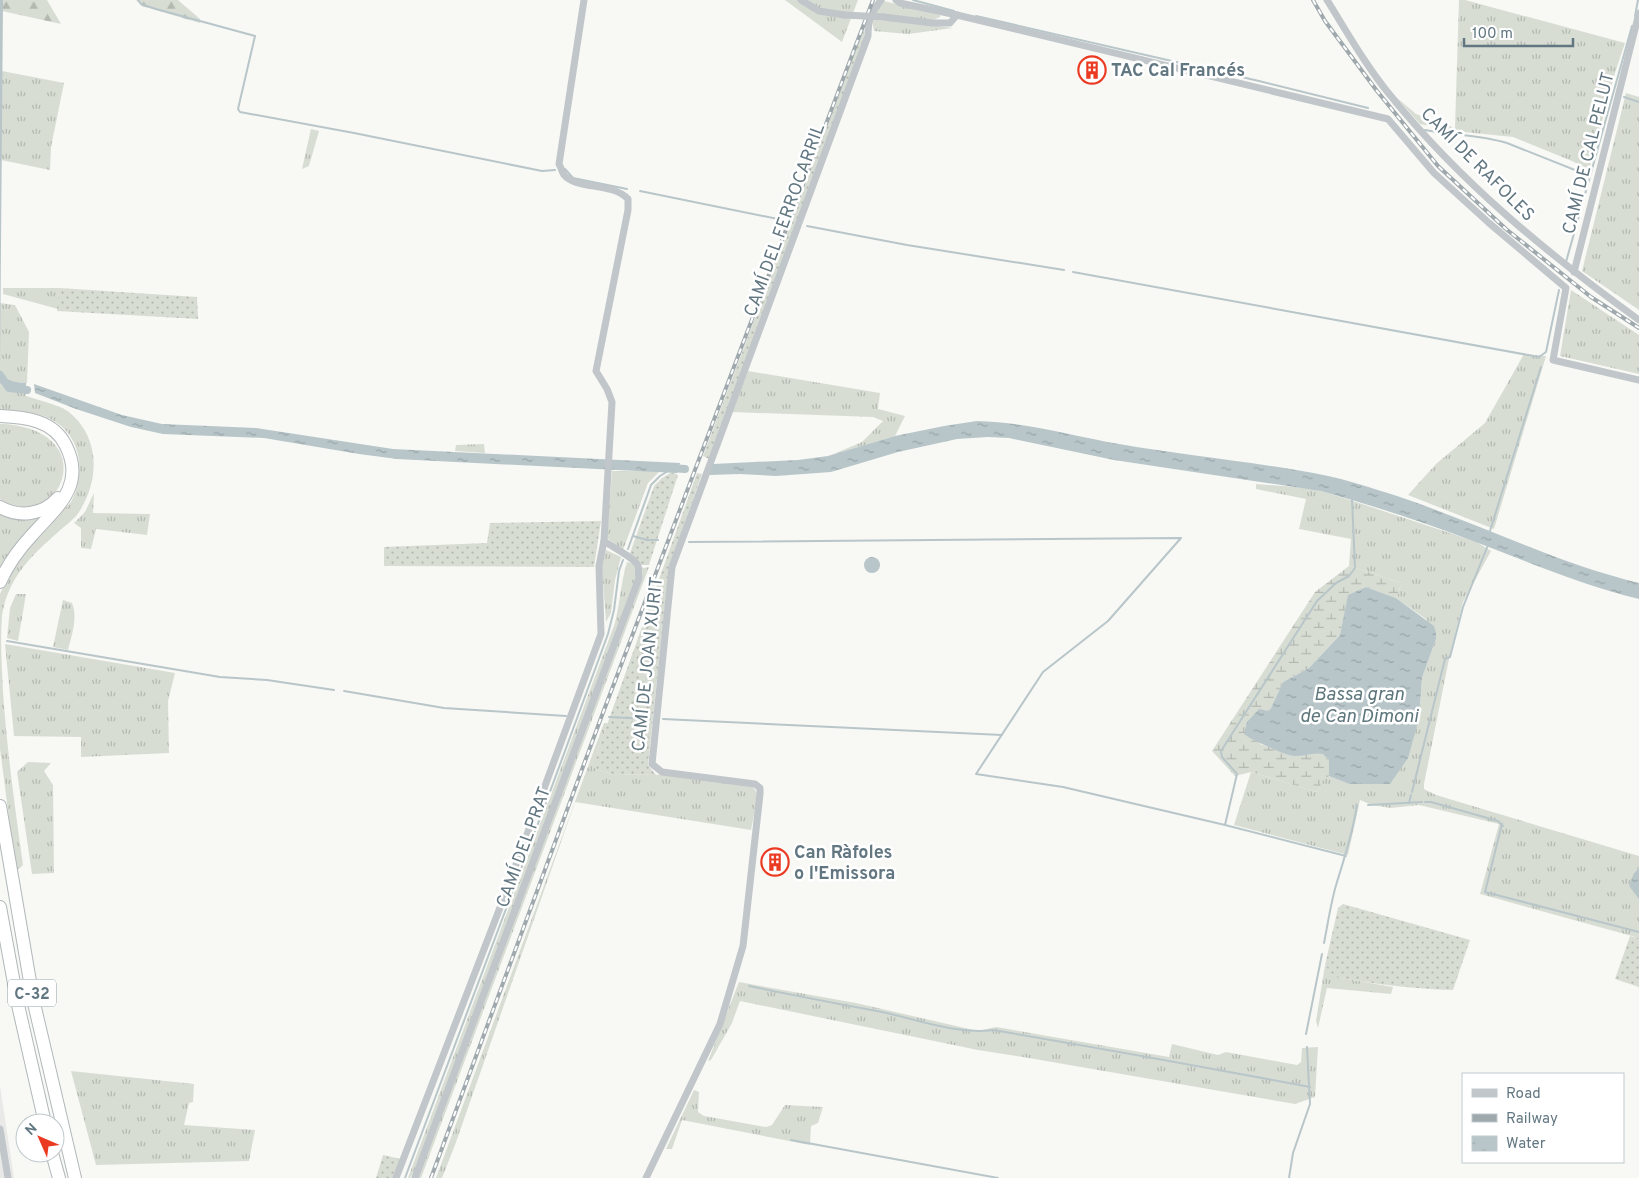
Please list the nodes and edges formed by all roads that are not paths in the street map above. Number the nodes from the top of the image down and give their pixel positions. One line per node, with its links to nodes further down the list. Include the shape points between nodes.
1 (584, 0): 15 (street, via 559,164 564,175 572,181 621,192 628,199 596,370 612,402)
2 (801, 0): 7 (street, bridge, via 820,11 844,15 932,23 950,23)
3 (882, 0): 12 (street, CAMÍ DEL FERROCARRIL, via 872,11 868,36)
4 (896, 0): 7 (street)
5 (1327, 0): 8 (street, CAMÍ DE RAFOLES, via 1389,94 1447,160 1516,225)
6 (1639, 13): 8 (street, CAMÍ DE CAL PELUT)
7 (957, 15): 10 (street, via 1388,119 1434,173 1566,288 1553,360)
8 (1574, 272): 9 (street, CAMÍ DE RAFOLES)
9 (1639, 320)
10 (1639, 380)
11 (0, 416): 13 (highway, via 26,418 48,426 64,441)
12 (714, 452): 27 (street, CAMÍ DE JOAN XURIT, via 672,567 652,764 662,772 755,784 760,788 760,794 743,946 720,1024)
13 (72, 470): 14 (highway, via 62,493 47,507 23,514); 16 (highway, via 72,484 66,497 20,548)
14 (0, 507)
15 (604, 541): 25 (street, via 599,566 601,634); 26 (street, CAMÍ DEL PRAT, via 632,558 638,566 638,578)
16 (0, 582)
17 (0, 806): 24 (highway, C-32, via 33,999)
18 (0, 908): 19 (highway, C-32)
19 (43, 1113)
20 (0, 1129): 22 (street)
21 (55, 1163): 23 (highway)
22 (8, 1178)
23 (59, 1178)
24 (75, 1178)
25 (396, 1178)
26 (415, 1178)
27 (646, 1178)

